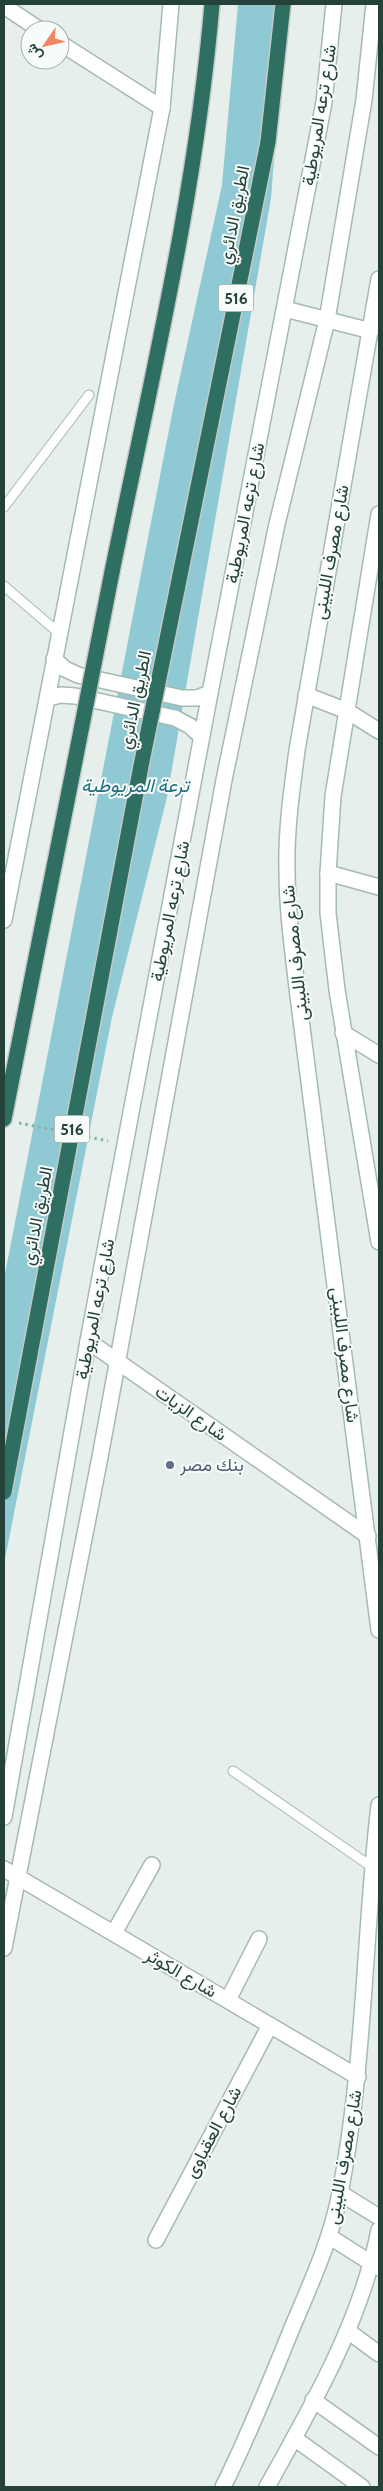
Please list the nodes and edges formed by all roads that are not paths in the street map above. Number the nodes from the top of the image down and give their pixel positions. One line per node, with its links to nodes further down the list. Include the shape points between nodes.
1 (171, 4): 9 (main road)
2 (212, 4): 32 (highway, bridge, via 203,94 186,206)
3 (283, 4): 36 (highway, الطريق الدائري / 516, bridge, via 266,151 141,766)
4 (334, 4): 11 (main road, شارع ترعه المريوطية, via 324,102)
5 (374, 4): 12 (main road, via 364,100)
6 (4, 6): 7 (main road)
7 (25, 20)
8 (70, 49): 9 (main road)
9 (162, 108): 19 (main road)
10 (379, 279): 13 (main road, شارع مصرف اللبينى)
11 (285, 309): 12 (main road); 21 (main road, شارع ترعه المريوطية)
12 (327, 320): 13 (main road); 35 (main road, via 278,524 224,780)
13 (371, 331): 22 (main road, شارع مصرف اللبينى)
14 (89, 395): 15 (lane)
15 (4, 507)
16 (379, 514): 17 (main road, شارع مصرف اللبينى)
17 (376, 550): 24 (main road, شارع مصرف اللبينى)
18 (4, 586): 19 (lane)
19 (60, 634): 20 (main road)
20 (54, 658): 21 (main road, bridge, via 78,675 182,698 197,698); 23 (main road)
21 (210, 693): 26 (main road, شارع ترعه المريوطية)
22 (306, 695): 24 (main road); 37 (main road, شارع مصرف اللبينى, via 288,827 288,913)
23 (48, 698): 26 (main road, bridge, via 68,694 175,718); 29 (main road)
24 (347, 710): 25 (main road); 27 (main road, شارع مصرف اللبينى, via 333,796)
25 (379, 731)
26 (202, 737): 34 (main road, شارع ترعه المريوطية)
27 (328, 873): 28 (main road); 30 (main road, شارع مصرف اللبينى, via 331,951)
28 (379, 887)
29 (4, 920)
30 (343, 1033): 31 (main road); 33 (main road, شارع مصرف اللبينى)
31 (379, 1055)
32 (4, 1119)
33 (379, 1242)
34 (88, 1341): 35 (main road, شارع الزيات); 41 (main road, شارع ترعه المريوطية)
35 (116, 1361): 37 (main road, شارع الزيات); 45 (main road)
36 (4, 1492)
37 (368, 1536): 38 (main road, شارع مصرف اللبينى)
38 (379, 1630)
39 (233, 1771): 43 (lane)
40 (379, 1805): 43 (main road, شارع مصرف اللبينى)
41 (4, 1818)
42 (152, 1865): 46 (main road)
43 (372, 1867): 51 (main road, شارع مصرف اللبينى)
44 (4, 1869): 45 (main road, شارع الكوثر)
45 (18, 1877): 46 (main road, شارع الكوثر); 48 (main road)
46 (114, 1934): 49 (main road, شارع الكوثر)
47 (259, 1939): 49 (main road)
48 (4, 1948)
49 (228, 2000): 50 (main road, شارع الكوثر)
50 (270, 2025): 51 (main road, شارع الكوثر); 56 (main road, شارع العقباوى)
51 (358, 2077): 52 (main road, شارع مصرف اللبينى)
52 (340, 2193): 53 (main road); 55 (main road, شارع مصرف اللبينى)
53 (379, 2217)
54 (379, 2230): 57 (main road)
55 (330, 2236): 57 (main road); 63 (main road, شارع مصرف اللبينى, via 244,2445)
56 (156, 2240)
57 (376, 2266): 58 (main road)
58 (348, 2331): 59 (main road); 60 (main road)
59 (379, 2354)
60 (313, 2400): 61 (main road); 62 (main road)
61 (294, 2438): 64 (main road); 65 (main road)
62 (379, 2447)
63 (223, 2487)
64 (267, 2487)
65 (362, 2487)

